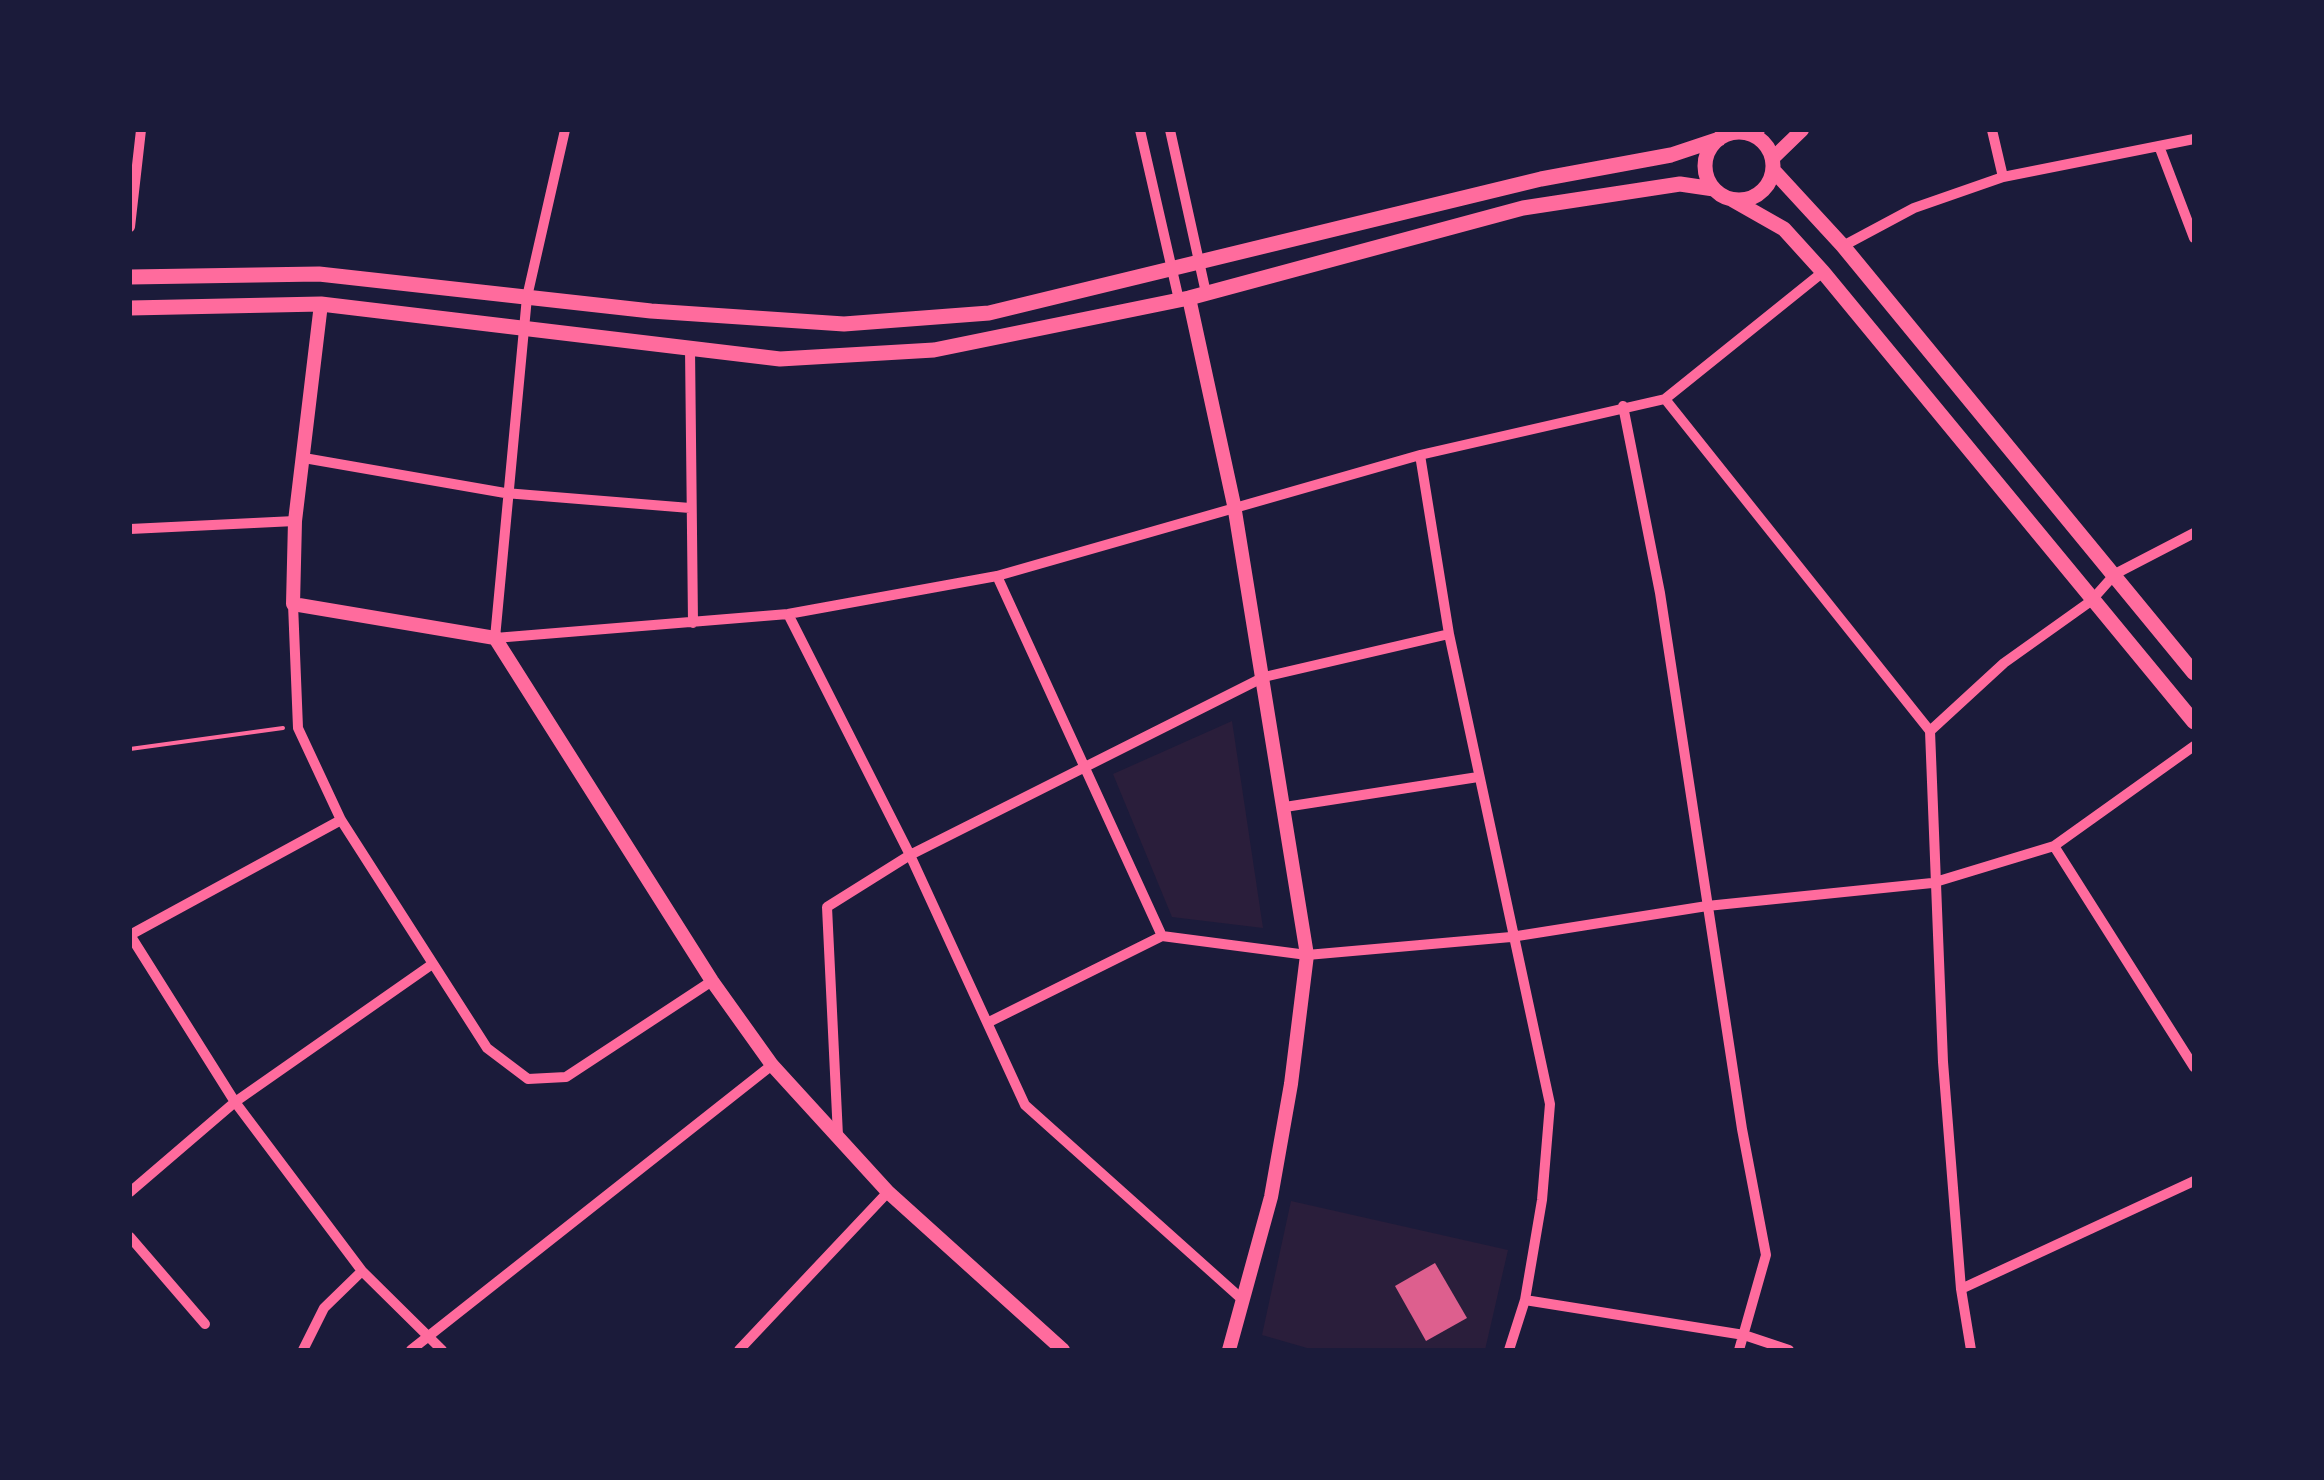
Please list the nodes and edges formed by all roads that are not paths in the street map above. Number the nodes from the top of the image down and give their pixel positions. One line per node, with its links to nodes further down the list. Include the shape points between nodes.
1 (141, 130): 14 (street)
2 (565, 130): 22 (street)
3 (1140, 130): 18 (street)
4 (1170, 130): 17 (street)
5 (1802, 130): 10 (street)
6 (1992, 130): 11 (street)
7 (1736, 133): 10 (main road, via 1761,140); 12 (main road, via 1711,147 1705,168); 17 (main road, via 1671,155 1541,179)
8 (2194, 139): 9 (street)
9 (2159, 146): 11 (street); 15 (street)
10 (1773, 164): 13 (main road, via 1764,190); 16 (main road)
11 (2003, 176): 16 (street, via 1914,208)
12 (1714, 188): 13 (main road); 21 (main road, via 1680,184 1523,208)
13 (1733, 200): 19 (main road, via 1784,229)
14 (130, 226)
15 (2194, 238)
16 (1843, 246): 39 (main road)
17 (1200, 264): 18 (main road); 21 (street)
18 (1171, 271): 22 (main road, via 989,314 844,324); 23 (street)
19 (1823, 272): 28 (street); 40 (main road)
20 (130, 277): 22 (main road, via 319,274)
21 (1206, 293): 23 (main road)
22 (526, 297): 26 (street)
23 (1184, 299): 27 (main road, via 934,350 780,358); 33 (street)
24 (321, 304): 25 (main road); 26 (main road); 31 (street)
25 (130, 308)
26 (524, 330): 27 (main road); 32 (street)
27 (690, 348): 34 (street)
28 (1664, 400): 29 (street); 49 (street)
29 (1623, 406): 30 (street); 58 (street, via 1660,593)
30 (1420, 455): 33 (street); 44 (street)
31 (304, 458): 32 (street); 35 (street)
32 (505, 493): 34 (street); 45 (street)
33 (1234, 505): 38 (street); 47 (street)
34 (690, 508): 43 (street)
35 (296, 521): 36 (street); 41 (street)
36 (130, 529)
37 (2194, 533): 39 (street)
38 (997, 576): 42 (street); 51 (street)
39 (2114, 576): 40 (street); 46 (main road)
40 (2093, 599): 48 (main road); 49 (street, via 2004,664)
41 (293, 604): 45 (street); 54 (street, via 298,728)
42 (788, 614): 43 (street); 56 (street)
43 (693, 622): 45 (street)
44 (1449, 634): 47 (street); 52 (street)
45 (495, 638): 63 (street)
46 (2194, 673)
47 (1264, 677): 51 (street); 53 (street)
48 (2194, 722)
49 (1930, 731): 57 (street)
50 (2194, 746): 55 (street)
51 (1086, 766): 56 (street); 59 (street)
52 (1478, 777): 53 (street); 60 (street)
53 (1285, 807): 61 (street)
54 (341, 820): 62 (street); 67 (street, via 130,934)
55 (2054, 846): 57 (street); 66 (street)
56 (910, 855): 64 (street); 68 (street, via 827,908)
57 (1936, 882): 58 (street); 74 (street)
58 (1707, 906): 60 (street); 78 (street, via 1766,1255)
59 (1162, 936): 61 (street); 64 (street)
60 (1511, 937): 61 (street); 75 (street, via 1550,1104)
61 (1307, 955): 76 (street, via 1278,1160)
62 (430, 966): 63 (street, via 487,1048 528,1079 566,1077); 67 (street)
63 (712, 981): 65 (street)
64 (990, 1022): 76 (street, via 1025,1105)
65 (772, 1065): 68 (street); 79 (street)
66 (2194, 1066)
67 (234, 1102): 70 (street); 73 (street)
68 (838, 1136): 71 (street)
69 (2194, 1182): 74 (street)
70 (130, 1192)
71 (888, 1192): 83 (street); 84 (street)
72 (130, 1237): 77 (street)
73 (362, 1271): 79 (street); 80 (street, via 324,1308)
74 (1961, 1289): 89 (street)
75 (1525, 1300): 78 (street); 86 (street)
76 (1244, 1301): 85 (street)
77 (205, 1324)
78 (1744, 1335): 87 (street); 88 (street)
79 (429, 1337): 81 (street); 82 (street)
80 (303, 1350)
81 (411, 1350)
82 (442, 1350)
83 (739, 1350)
84 (1063, 1350)
85 (1229, 1350)
86 (1509, 1350)
87 (1739, 1350)
88 (1789, 1350)
89 (1971, 1350)

